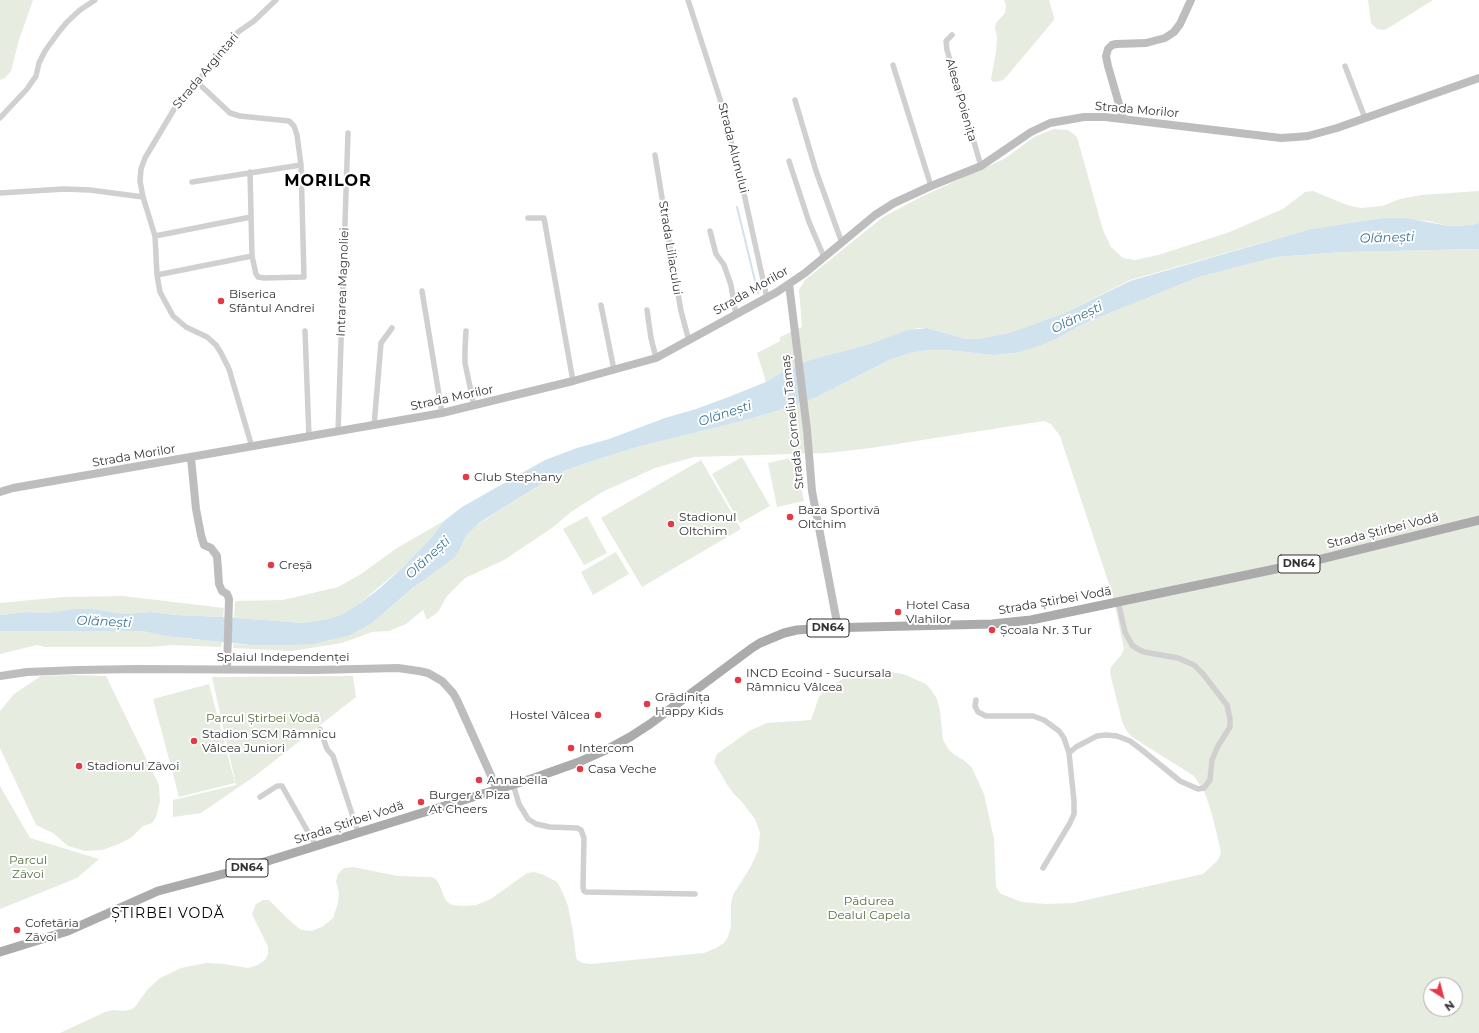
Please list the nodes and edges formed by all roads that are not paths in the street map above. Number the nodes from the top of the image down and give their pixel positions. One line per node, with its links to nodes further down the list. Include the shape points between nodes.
1 (95, 0): 11 (street, via 80,10 58,33 45,51 32,83)
2 (276, 0): 9 (street, Strada Argintari, via 238,32)
3 (688, 0): 34 (street, Strada Alunului, via 722,106 742,180)
4 (1191, 0): 12 (street, via 1180,24 1165,38 1146,43 1116,44 1108,49 1108,66)
5 (952, 35): 18 (street, Aleea Poienița, via 946,41 947,50)
6 (893, 65): 21 (street)
7 (1345, 66): 13 (street)
8 (1479, 78): 13 (street, Strada Morilor)
9 (197, 82): 17 (street, via 230,113 289,121 297,135); 23 (street, Strada Argintari, via 176,106 145,158 140,169)
10 (795, 100): 28 (street)
11 (0, 118)
12 (1123, 118): 13 (street, Strada Morilor, via 1281,138 1308,136); 18 (street, Strada Morilor, via 1084,117 1050,123 1031,132)
13 (1365, 118)
14 (348, 133): 48 (street, Intrarea Magnoliei)
15 (655, 155): 41 (street, Strada Liliacului, via 676,284)
16 (789, 161): 30 (street, via 809,222)
17 (300, 165): 19 (street); 29 (street, via 304,277 258,277)
18 (980, 166): 21 (street, Strada Morilor)
19 (250, 172): 20 (street); 24 (street)
20 (192, 182)
21 (931, 186): 28 (street, Strada Morilor, via 881,211)
22 (0, 193): 23 (street, via 64,189)
23 (143, 197): 27 (street, Strada Argintari)
24 (251, 217): 27 (street); 29 (street)
25 (528, 218): 44 (street, via 544,218)
26 (710, 231): 37 (street, via 716,254 726,270 731,285)
27 (155, 236): 31 (street, Strada Argintari)
28 (842, 243): 30 (street, Strada Morilor)
29 (252, 256): 31 (street)
30 (824, 257): 32 (street, Strada Morilor)
31 (157, 275): 50 (street, Strada Argintari, via 160,292 174,316 186,327 212,341 226,361)
32 (789, 284): 34 (street, Strada Morilor); 55 (street, Strada Corneliu Tamaș, via 812,491)
33 (422, 291): 46 (street)
34 (767, 298): 37 (street, Strada Morilor)
35 (602, 305): 43 (street)
36 (647, 310): 42 (street)
37 (736, 315): 41 (street, Strada Morilor)
38 (392, 328): 47 (street, via 381,344)
39 (304, 331): 49 (street)
40 (466, 331): 45 (street, via 465,363)
41 (689, 341): 42 (street, Strada Morilor)
42 (656, 358): 43 (street, Strada Morilor)
43 (614, 370): 44 (street, Strada Morilor)
44 (573, 381): 45 (street, Strada Morilor)
45 (474, 406): 46 (street, Strada Morilor)
46 (442, 414): 47 (street, Strada Morilor)
47 (374, 426): 48 (street, Strada Morilor)
48 (338, 432): 49 (street, Strada Morilor)
49 (310, 437): 50 (street, Strada Morilor)
50 (252, 448): 51 (street, Strada Morilor)
51 (190, 458): 52 (street, Strada Morilor); 56 (street, via 201,535 204,545 211,548 217,556 219,584 229,599)
52 (0, 492)
53 (1479, 520): 54 (main road, Strada Știrbei Vodă / DN64, via 1309,562)
54 (1118, 602): 55 (main road, Strada Știrbei Vodă / DN64, via 1000,623); 60 (street, via 1125,632 1132,645 1144,652 1178,658 1194,665 1223,698 1229,711 1230,727 1212,760 1210,780 1204,788 1198,789 1180,781 1130,741 1117,736 1097,736)
55 (838, 628): 61 (main road, Strada Știrbei Vodă / DN64, via 797,630 760,643 619,744 557,770)
56 (227, 669): 57 (street, Splaiul Independenței, via 78,670); 62 (street, Splaiul Independenței, via 398,668 428,673 442,681 453,693)
57 (0, 676)
58 (976, 700): 60 (street, via 978,712 986,716 1033,716 1044,720 1059,731)
59 (320, 729): 64 (street, via 334,760)
60 (1069, 753): 66 (street, via 1074,814)
61 (513, 784): 62 (main road, Strada Știrbei Vodă / DN64); 67 (street, via 519,804 528,819 550,827 581,830 584,838 584,891)
62 (497, 789): 64 (main road, Strada Știrbei Vodă / DN64)
63 (260, 797): 65 (street, via 276,786 282,786)
64 (358, 832): 65 (main road, Strada Știrbei Vodă / DN64)
65 (316, 846): 68 (main road, Strada Știrbei Vodă / DN64, via 236,871 158,891 68,932)
66 (1043, 868)
67 (695, 894)
68 (0, 952)

